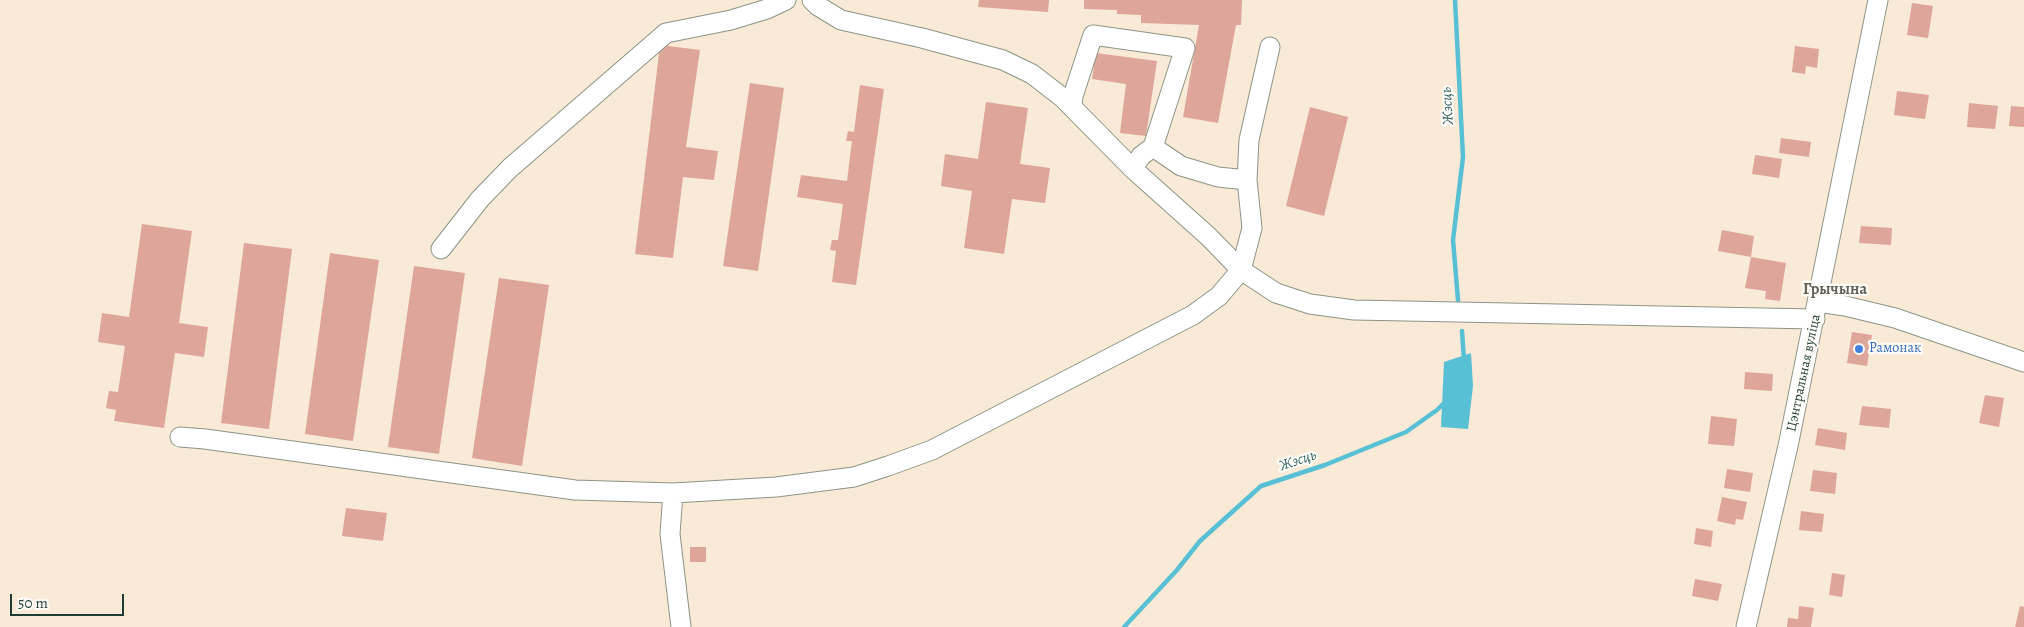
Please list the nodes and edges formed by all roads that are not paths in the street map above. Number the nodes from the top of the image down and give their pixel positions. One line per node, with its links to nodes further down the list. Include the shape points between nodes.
1 (786, 0): 9 (street, via 731,20 666,33 510,168 480,199)
2 (812, 0): 5 (street, via 841,20 1003,60 1032,74)
3 (1878, 0): 11 (street, Цэнтральная вуліца)
4 (1270, 47): 8 (street, via 1249,140)
5 (1072, 107): 6 (street, via 1093,35 1185,48); 7 (street)
6 (1153, 147): 7 (street, via 1141,156); 8 (street, via 1181,166 1218,177)
7 (1133, 169): 10 (street)
8 (1247, 180): 10 (street, via 1252,228)
9 (442, 249)
10 (1241, 270): 11 (street, via 1276,293 1310,304 1354,310); 14 (street, via 1219,296 1193,316 932,450 854,477 776,487)
11 (1816, 310): 12 (street, via 1845,306 1895,318); 16 (street, Цэнтральная вуліца)
12 (2024, 362)
13 (180, 437): 14 (street, via 576,490)
14 (673, 494): 15 (street, via 670,534)
15 (681, 627)
16 (1746, 627)

